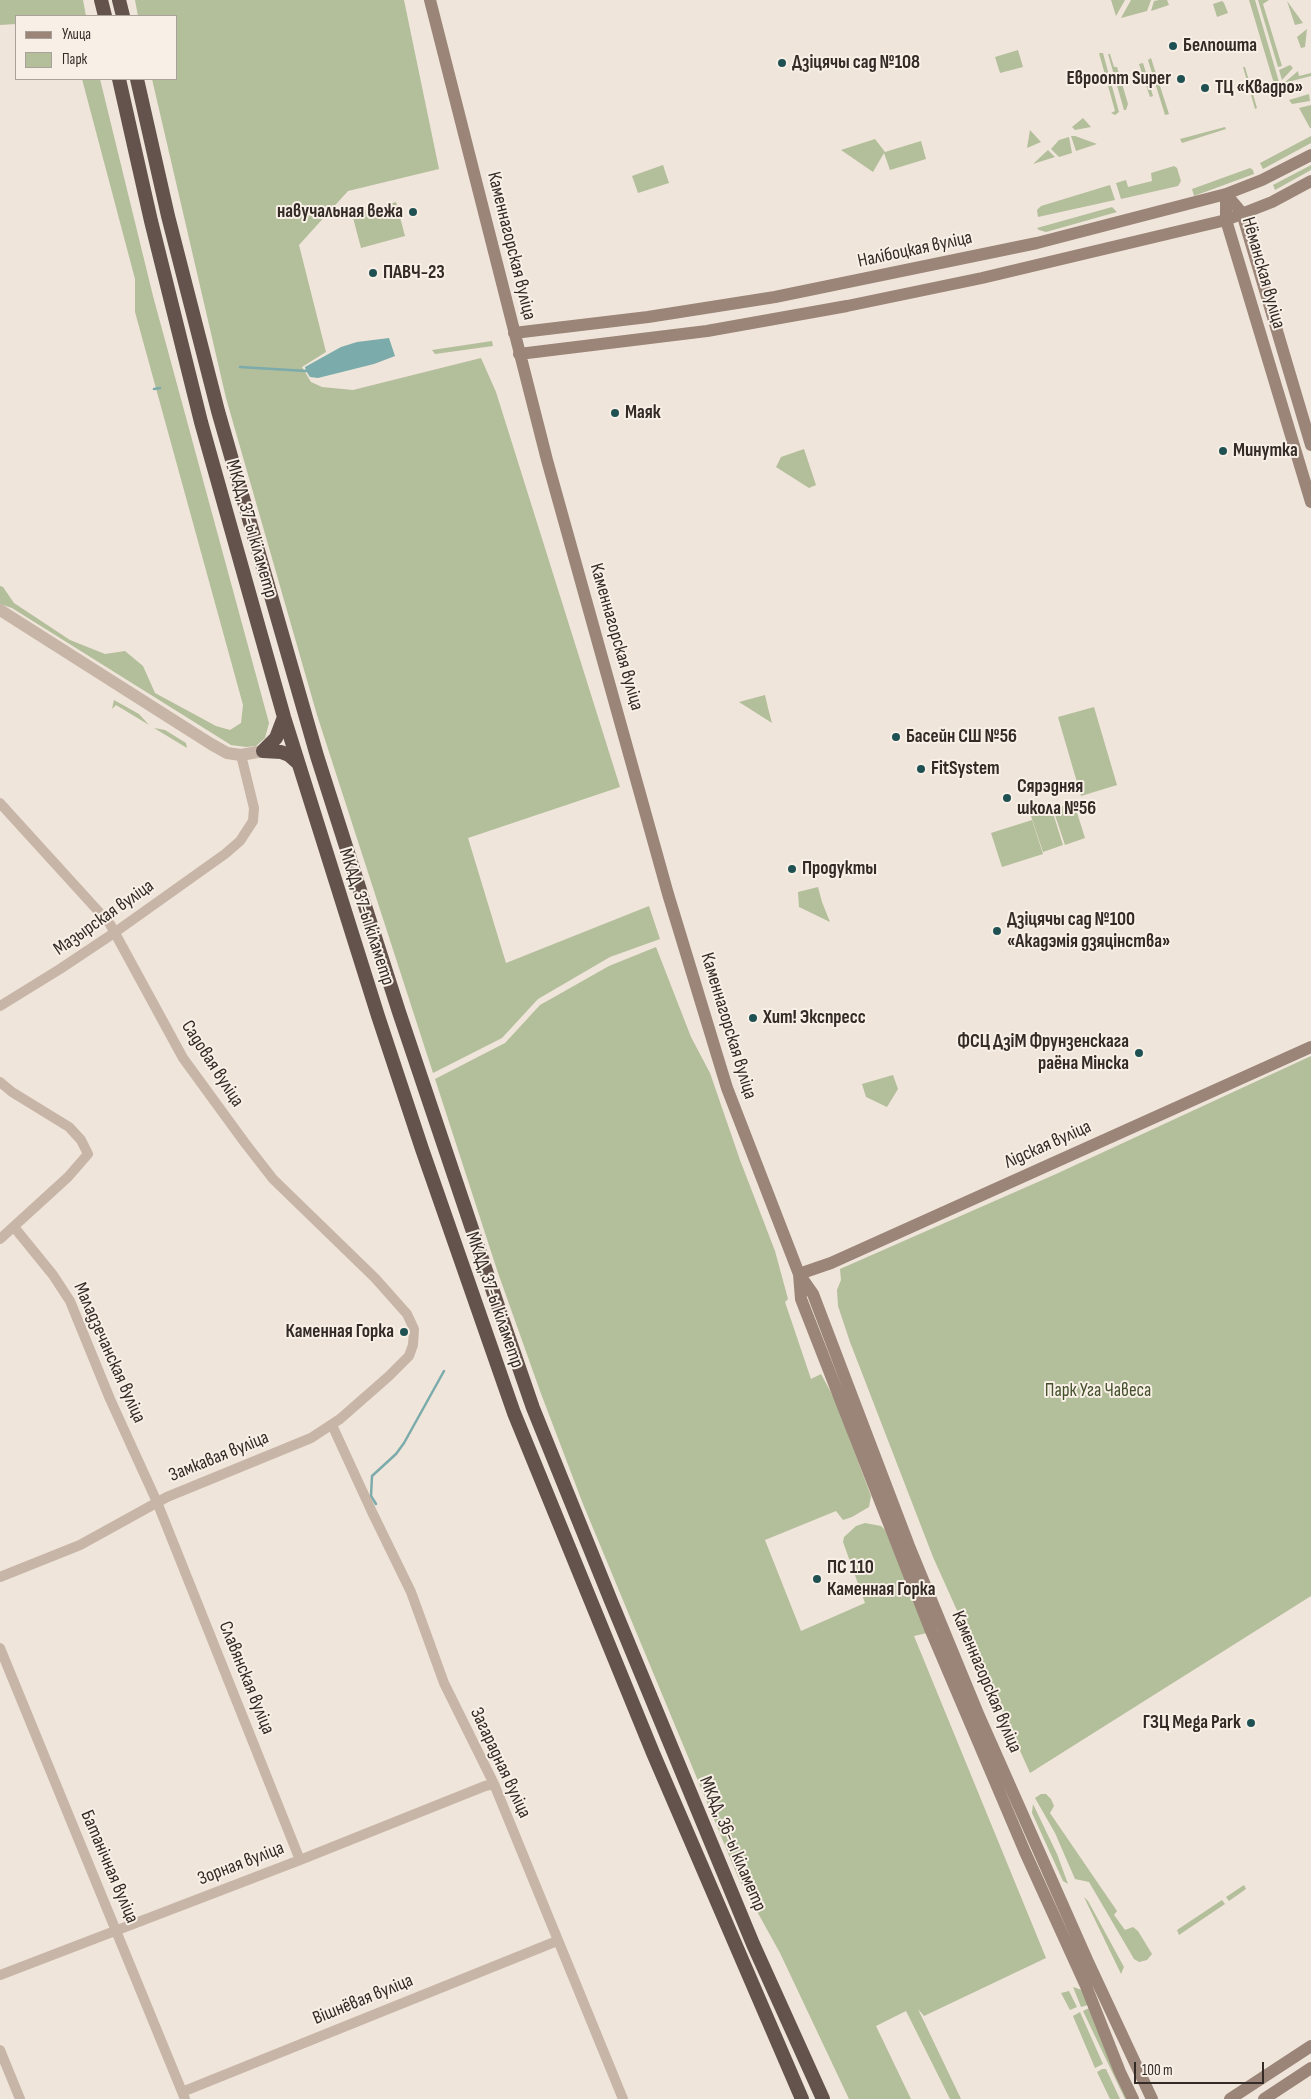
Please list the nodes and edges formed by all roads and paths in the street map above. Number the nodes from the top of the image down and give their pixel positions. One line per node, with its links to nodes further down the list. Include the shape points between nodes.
1 (101, 0): 4 (highway)
2 (119, 0): 5 (highway)
3 (430, 0): 13 (main road, Каменнагорская вуліца)
4 (105, 15)
5 (123, 15)
6 (119, 80): 18 (highway, МКАД, 37-ы кіламетр, via 201,422)
7 (137, 80): 34 (highway, МКАД, 37-ы кіламетр, via 218,411 323,775 533,1408)
8 (1311, 155): 10 (main road, Налібоцкая вуліца)
9 (1311, 181): 11 (main road, via 1272,202)
10 (1226, 194): 11 (main road, Нёманская вуліца); 12 (main road, Нёманская вуліца); 13 (main road, Налібоцкая вуліца, via 1037,243 842,284 674,314)
11 (1242, 213): 12 (main road); 15 (main road, Нёманская вуліца)
12 (1226, 220): 14 (main road, via 982,278 847,306 688,334); 16 (main road, Нёманская вуліца)
13 (514, 333): 14 (main road, Каменнагорская вуліца)
14 (519, 354): 29 (main road, Каменнагорская вуліца, via 578,575 705,1018 730,1097)
15 (1311, 445)
16 (1311, 502)
17 (0, 610): 20 (street, via 210,744 227,753)
18 (284, 717): 19 (highway, via 276,738); 21 (highway, МКАД, 37-ы кіламетр)
19 (264, 752): 20 (street); 21 (highway, via 281,752)
20 (241, 755): 23 (street, Мазырская вуліца, via 254,808 253,821 240,841)
21 (298, 763): 35 (highway, МКАД, 37-ы кіламетр, via 378,1016 480,1317 514,1413)
22 (0, 804): 23 (street, Садовая вуліца, via 96,907)
23 (114, 933): 24 (street, Мазырская вуліца); 30 (street, Садовая вуліца, via 183,1058 212,1101 273,1179 375,1278 406,1314)
24 (0, 1006)
25 (1311, 1047): 29 (main road, Лідская вуліца, via 831,1263)
26 (0, 1082): 27 (street, via 69,1126 88,1154)
27 (14, 1227): 28 (street); 32 (street, Маладзечанская вуліца, via 70,1301)
28 (0, 1239)
29 (799, 1274): 50 (main road, Каменнагорская вуліца, via 802,1299 917,1596); 51 (main road, Каменнагорская вуліца, via 814,1294 909,1546 983,1724)
30 (414, 1329): 31 (street, Замкавая вуліца, via 414,1345 409,1356)
31 (332, 1425): 32 (street, Замкавая вуліца, via 290,1448); 37 (street, Загарадная вуліца, via 411,1592 444,1683)
32 (158, 1506): 33 (street, Замкавая вуліца, via 80,1545); 38 (street, Славянская вуліца)
33 (0, 1577)
34 (611, 1601): 49 (highway, МКАД, 36-ы кіламетр, via 753,1944)
35 (592, 1608): 48 (highway, МКАД, 36-ы кіламетр, via 731,1940)
36 (0, 1648): 39 (street, Батанічная вуліца)
37 (494, 1784): 38 (street, Зорная вуліца); 40 (street, Загарадная вуліца)
38 (300, 1860): 39 (street, Зорная вуліца)
39 (117, 1930): 41 (street, Зорная вуліца); 45 (street, Батанічная вуліца)
40 (557, 1941): 45 (street, Вішнёвая вуліца); 46 (street, Загарадная вуліца)
41 (0, 1976)
42 (1311, 2046): 52 (main road)
43 (0, 2050): 47 (street)
44 (1311, 2068): 53 (main road)
45 (183, 2096)
46 (620, 2098)
47 (20, 2099)
48 (802, 2099)
49 (823, 2099)
50 (1133, 2099)
51 (1152, 2099)
52 (1230, 2099)
53 (1264, 2099)

